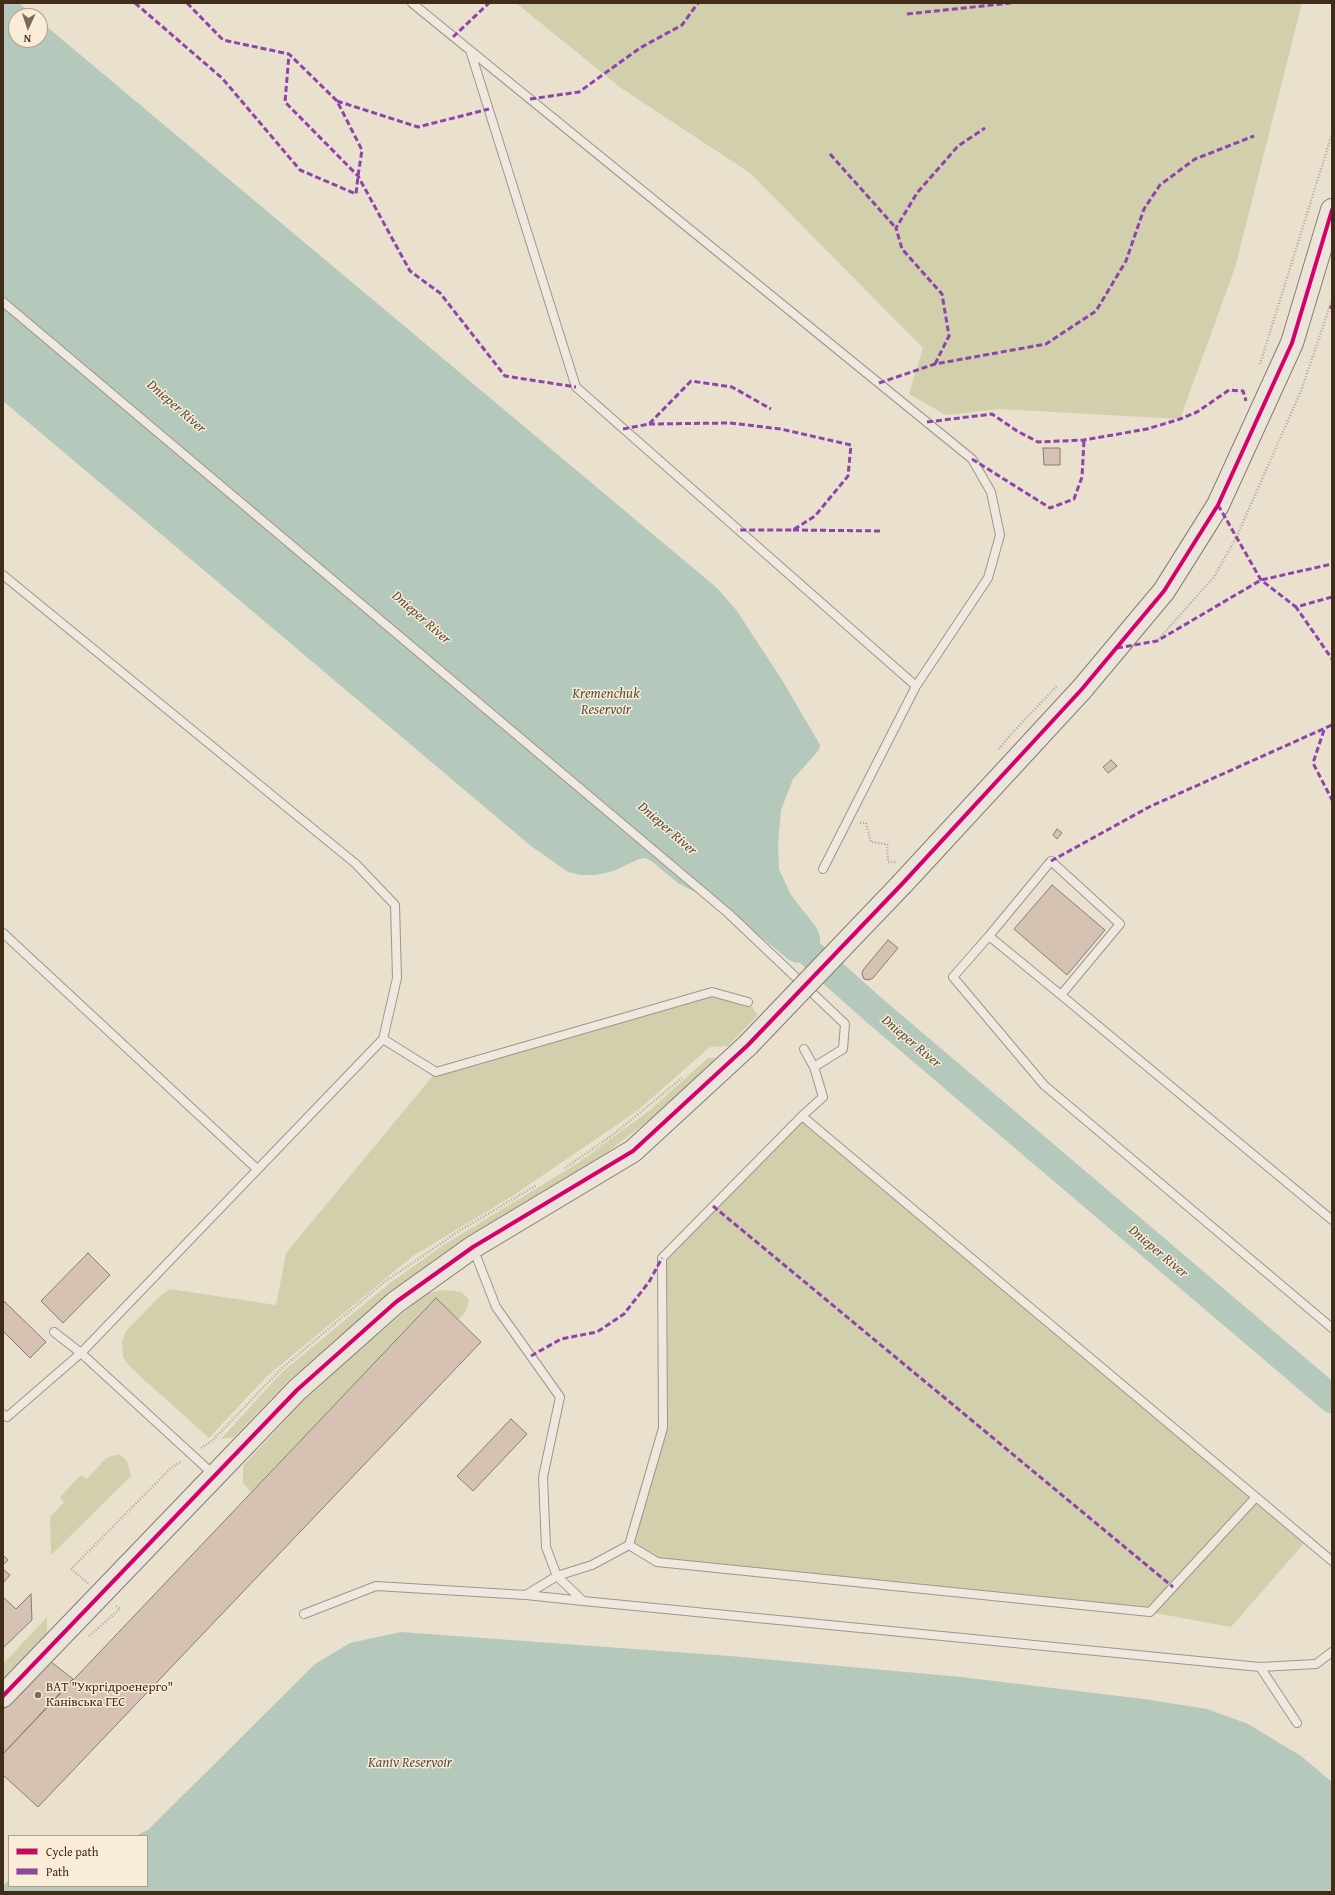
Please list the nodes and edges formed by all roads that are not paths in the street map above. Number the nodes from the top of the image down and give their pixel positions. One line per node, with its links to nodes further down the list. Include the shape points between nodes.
1 (412, 3): 2 (lane)
2 (470, 50): 6 (lane, via 576,388); 6 (lane, via 972,459 991,492 1000,535 988,578)
3 (1332, 210): 18 (main road, bridge, via 1292,343 1218,505 1164,591 1082,688 902,884 748,1045 633,1150)
4 (3, 302): 14 (lane, via 728,913 845,1024 843,1049)
5 (3, 575): 12 (lane, via 356,864 395,905 397,978)
6 (916, 686): 7 (lane)
7 (823, 869)
8 (3, 933): 16 (lane)
9 (989, 936): 10 (lane); 10 (lane, via 1051,861 1120,924); 19 (lane, via 953,977 1044,1085)
10 (1060, 995): 17 (lane)
11 (748, 1002): 12 (lane, via 712,992 436,1072)
12 (383, 1039): 16 (lane)
13 (804, 1049): 14 (lane)
14 (814, 1067): 15 (lane, via 823,1097)
15 (802, 1116): 24 (lane); 25 (lane, via 662,1258 663,1428)
16 (257, 1169): 21 (lane)
17 (1332, 1220)
18 (472, 1247): 23 (main road, via 396,1302 297,1390); 27 (lane, via 496,1307 560,1398 543,1477 546,1547)
19 (1332, 1328)
20 (54, 1332): 21 (lane)
21 (81, 1353): 22 (lane, via 7,1417); 23 (lane)
22 (3, 1414)
23 (214, 1476): 33 (main road)
24 (1256, 1497): 25 (lane, via 1150,1612 657,1562); 26 (lane)
25 (629, 1545): 27 (lane, via 592,1565)
26 (1332, 1561)
27 (557, 1576): 28 (lane); 29 (lane)
28 (526, 1595): 29 (lane); 30 (lane, via 376,1586)
29 (583, 1601): 32 (lane)
30 (304, 1614)
31 (1332, 1652): 32 (lane, via 1316,1664)
32 (1260, 1667): 34 (lane)
33 (3, 1696)
34 (1297, 1723)

